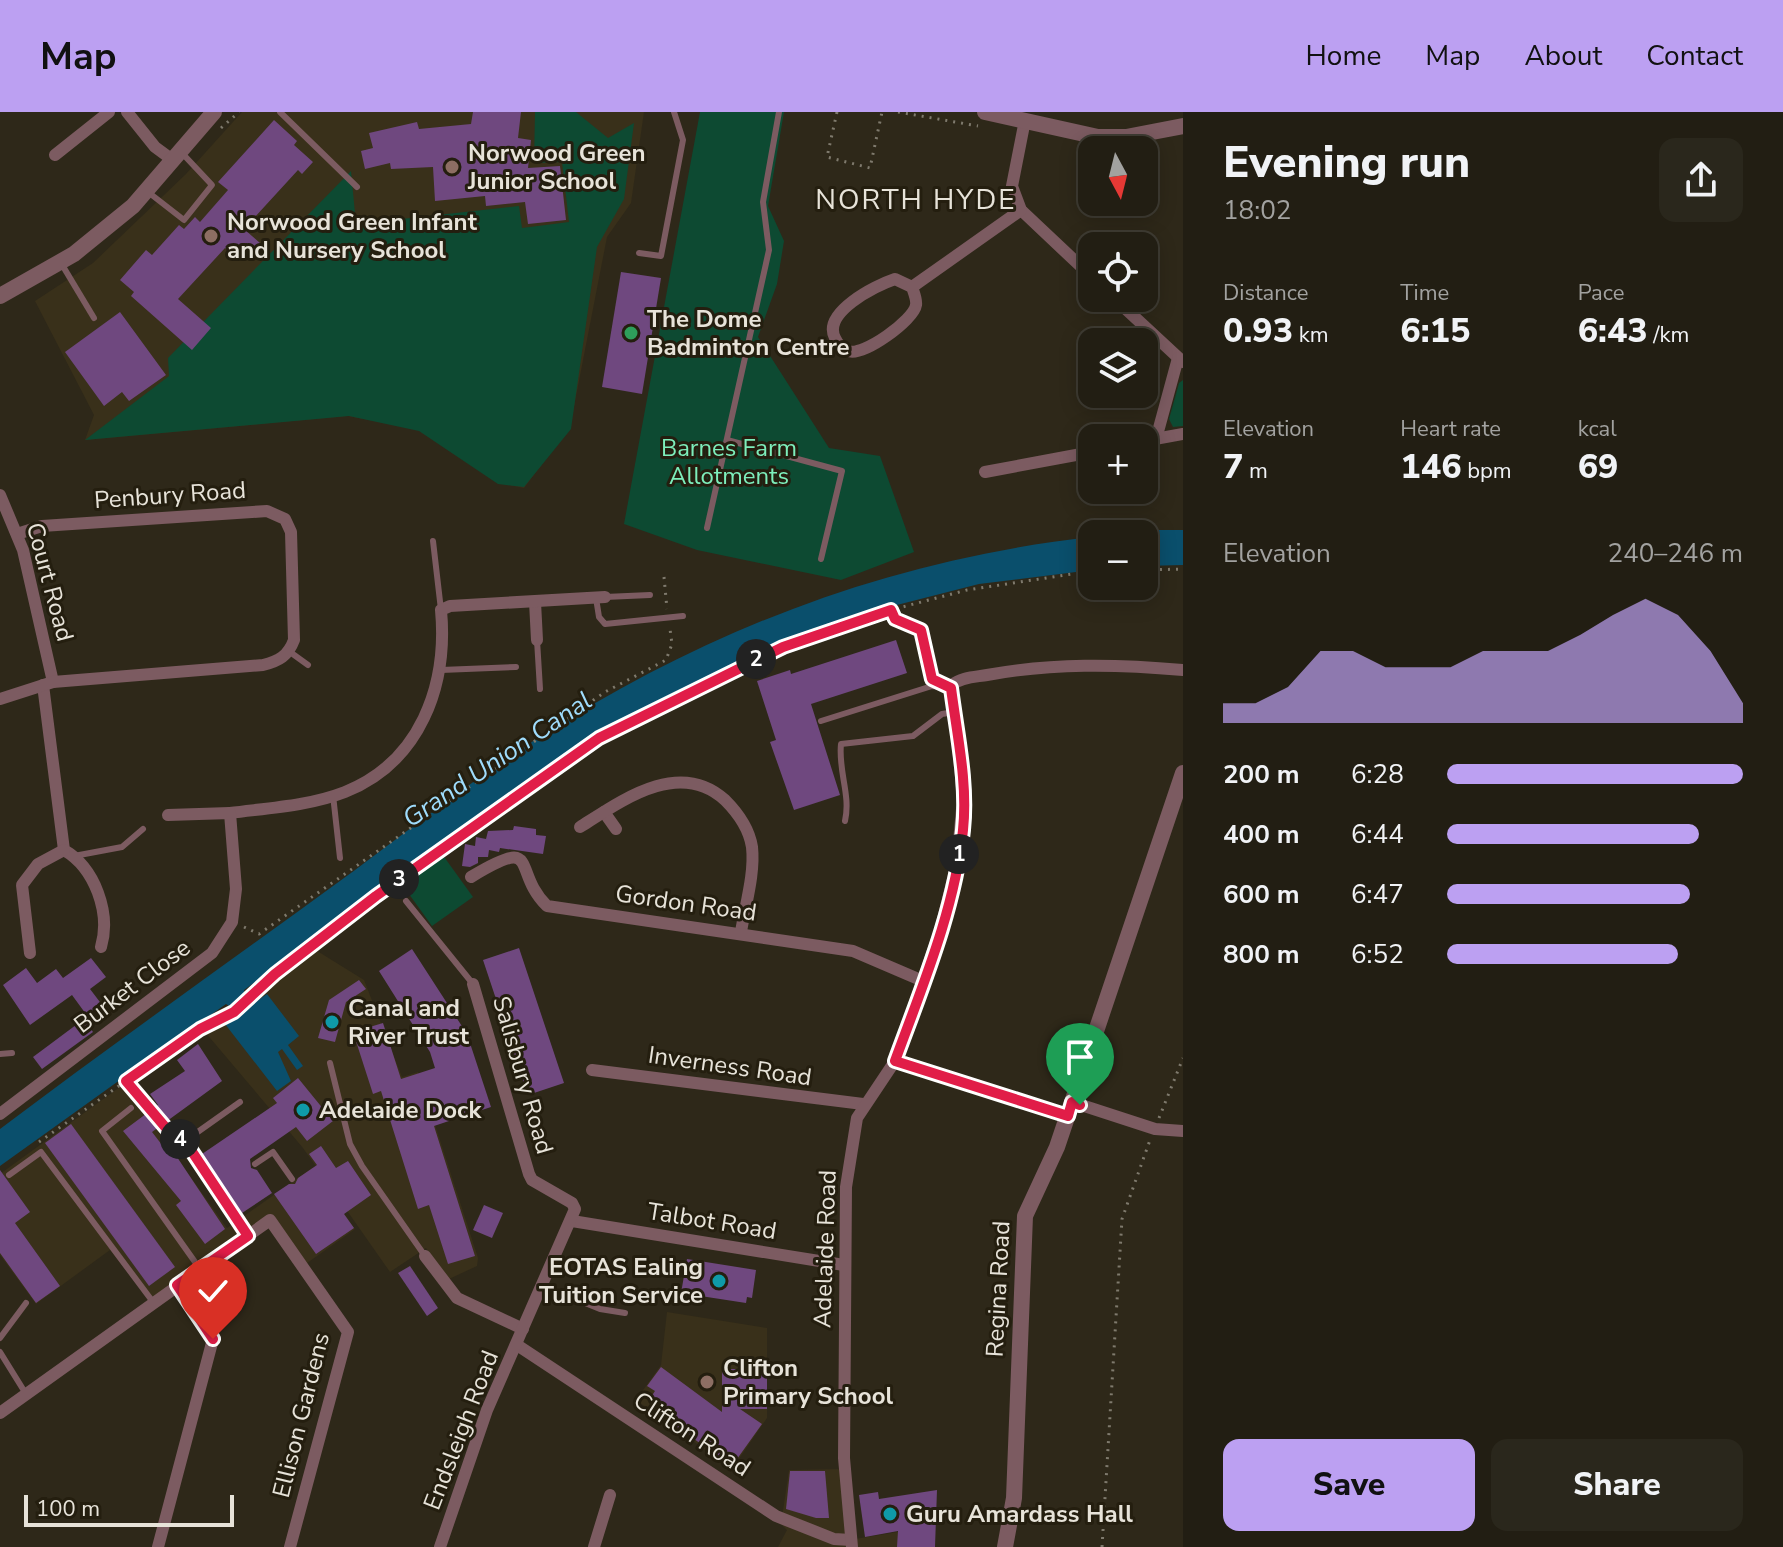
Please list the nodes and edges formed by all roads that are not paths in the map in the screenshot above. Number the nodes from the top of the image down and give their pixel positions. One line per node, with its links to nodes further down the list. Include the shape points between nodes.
1 (109, 112): 10 (street)
2 (127, 112): 11 (street, via 155,147)
3 (214, 112): 11 (street)
4 (280, 112): 12 (lane)
5 (674, 112): 15 (lane, via 683,140 661,256)
6 (779, 112): 26 (lane, via 763,202 769,250)
7 (985, 112): 8 (street)
8 (1025, 120): 9 (street, via 1098,137); 14 (street, via 1012,186)
9 (1183, 126)
10 (55, 155)
11 (177, 157): 13 (street); 13 (lane, via 212,185 184,220)
12 (357, 187)
13 (148, 192): 16 (street)
14 (1021, 210): 17 (street); 18 (street)
15 (639, 253)
16 (60, 262): 19 (street); 21 (lane)
17 (1078, 264)
18 (912, 287): 18 (street, via 917,303 913,316 863,352 847,351 836,342 831,329 835,316 881,283 895,279)
19 (0, 296)
20 (1129, 312): 22 (street)
21 (94, 318)
22 (1180, 360): 23 (street)
23 (1156, 424)
24 (1183, 434): 25 (street)
25 (1158, 439)
26 (727, 440): 30 (lane); 34 (lane, via 842,471)
27 (1078, 455): 28 (street)
28 (985, 472)
29 (0, 495): 31 (street, Court Road)
30 (707, 528)
31 (15, 529): 32 (street, Penbury Road); 41 (street, Penbury Road, via 267,511 285,519 291,532); 46 (street, Court Road)
32 (0, 530)
33 (433, 541): 38 (lane)
34 (821, 559)
35 (650, 595): 36 (lane)
36 (601, 598): 37 (street); 39 (lane, via 599,617 605,624)
37 (535, 602): 38 (street); 40 (street)
38 (441, 610): 44 (street)
39 (683, 616)
40 (537, 640): 48 (lane)
41 (290, 652): 42 (lane); 46 (street, via 263,665)
42 (308, 665)
43 (516, 667): 44 (lane)
44 (441, 670): 53 (street, via 426,716 404,748 380,772)
45 (1183, 670): 47 (street, via 1062,665 1008,671)
46 (48, 684): 49 (street); 61 (street, Court Road)
47 (951, 686): 50 (street, Adelaide Road); 51 (lane, via 932,686)
48 (540, 689)
49 (0, 699)
50 (954, 712): 57 (lane, via 942,714 913,736 841,744 839,765 849,805); 68 (street, Adelaide Road, via 963,829)
51 (821, 721)
52 (1183, 773): 78 (street, Regina Road)
53 (333, 795): 55 (street); 62 (lane)
54 (604, 812): 58 (street); 60 (street); 65 (street, via 661,784 700,786 718,795 736,811 752,849)
55 (230, 813): 56 (street); 79 (street, Burket Close, via 236,889 232,922 212,953)
56 (168, 815)
57 (845, 821)
58 (580, 827)
59 (143, 829): 61 (lane, via 122,847)
60 (616, 829)
61 (69, 853): 66 (street, via 91,876 99,898); 67 (street, via 38,864 22,885)
62 (340, 858)
63 (471, 877): 65 (street, Gordon Road, via 514,856 524,862 547,906)
64 (406, 901): 69 (lane)
65 (741, 932): 68 (street, Gordon Road, via 853,951)
66 (101, 947)
67 (30, 953)
68 (923, 981): 72 (street, Adelaide Road)
69 (473, 984): 84 (street, Salisbury Road, via 529,1174)
70 (12, 1053): 71 (lane)
71 (0, 1054)
72 (895, 1061): 76 (street, Adelaide Road); 78 (street)
73 (330, 1063): 87 (lane, via 350,1144)
74 (592, 1070): 76 (street, Inverness Road)
75 (240, 1102): 86 (lane, via 185,1141)
76 (863, 1104): 88 (street, Adelaide Road, via 846,1187)
77 (131, 1108): 89 (lane, via 102,1131)
78 (1070, 1109): 80 (street); 107 (street, Regina Road, via 1022,1230 1014,1498)
79 (0, 1114)
80 (1183, 1131)
81 (255, 1164): 83 (lane, via 273,1152)
82 (9, 1175): 92 (lane, via 41,1152)
83 (292, 1179)
84 (572, 1203): 85 (street, Endsleigh Road)
85 (572, 1221): 88 (street, Talbot Road); 91 (street, Endsleigh Road)
86 (248, 1236): 89 (street); 104 (street, Ellison Gardens, via 270,1220 348,1332)
87 (425, 1256): 95 (street, Endsleigh Road, via 457,1298)
88 (844, 1265): 102 (street, Adelaide Road, via 844,1458)
89 (200, 1269): 90 (street)
90 (177, 1285): 92 (street); 103 (street, via 213,1339)
91 (543, 1286): 94 (lane, via 600,1309); 95 (street, Endsleigh Road)
92 (153, 1302): 99 (street)
93 (26, 1303): 96 (lane)
94 (625, 1313)
95 (523, 1329): 97 (street, Endsleigh Road)
96 (0, 1338)
97 (517, 1345): 102 (street, Clifton Road, via 776,1516); 105 (street, Endsleigh Road, via 487,1410)
98 (0, 1352): 99 (lane)
99 (26, 1394): 100 (street)
100 (0, 1413)
101 (610, 1495): 106 (street)
102 (852, 1544)
103 (158, 1547)
104 (290, 1547)
105 (440, 1547)
106 (594, 1547)
107 (1005, 1547)

